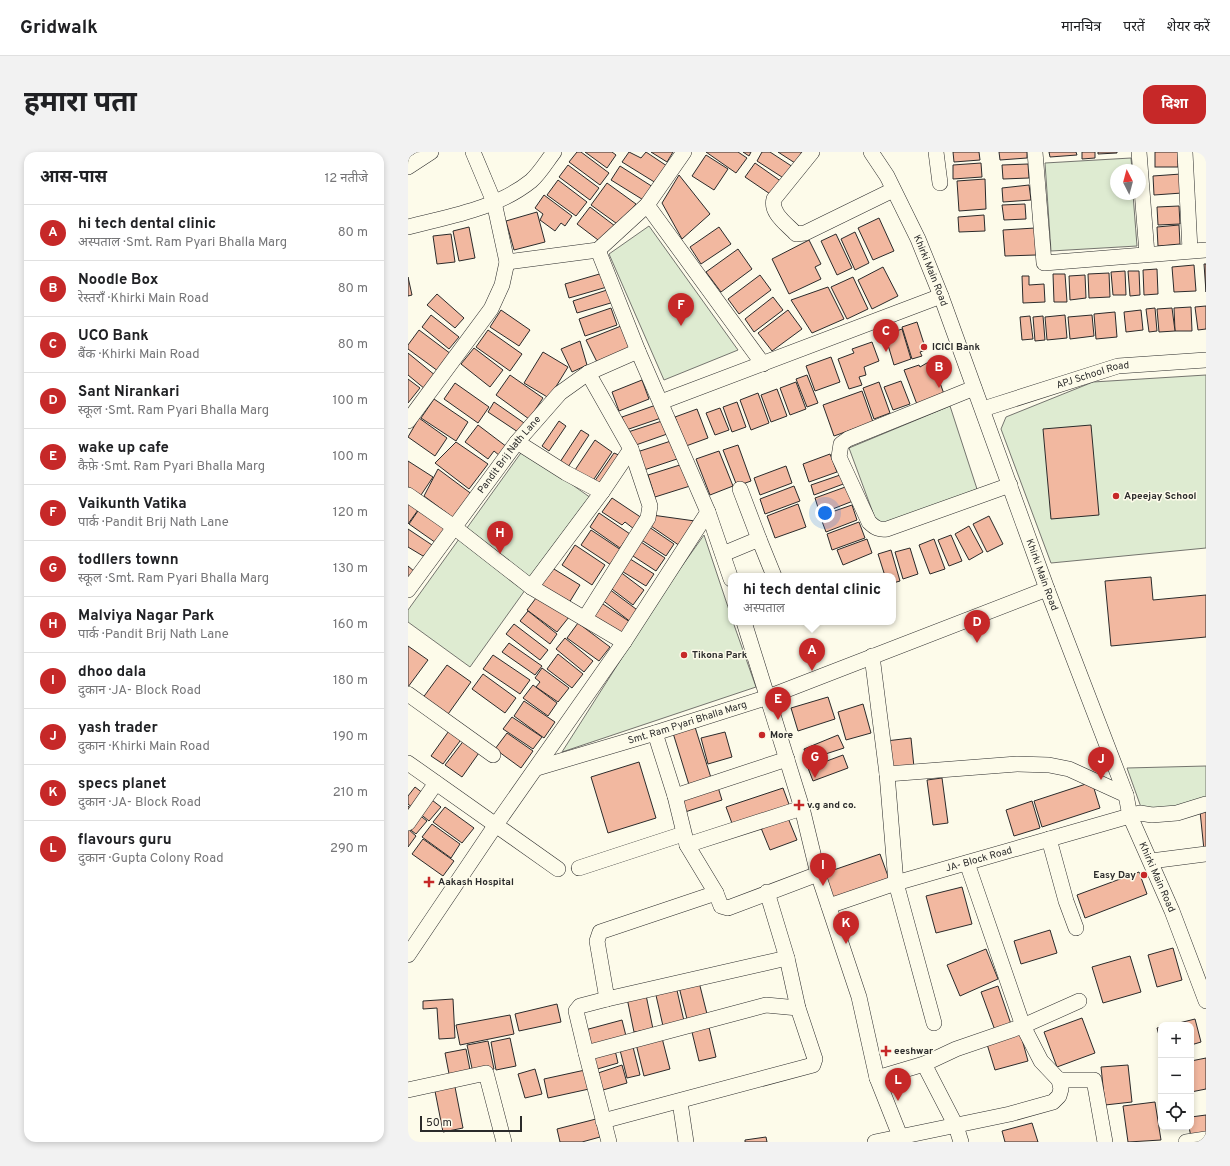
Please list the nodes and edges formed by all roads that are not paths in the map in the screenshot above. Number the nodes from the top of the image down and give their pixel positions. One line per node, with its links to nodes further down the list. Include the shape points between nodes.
1 (431, 152): 11 (street)
2 (473, 152): 14 (street)
3 (554, 152): 14 (street, via 533,180 516,192)
4 (684, 152): 15 (street)
5 (812, 152): 13 (street, via 774,199 772,205 774,211 796,234 805,233)
6 (871, 152): 13 (street, Khirki Main Road)
7 (936, 152): 12 (street)
8 (1035, 152): 20 (street, via 1044,263)
9 (1139, 152): 20 (street)
10 (1185, 152): 18 (street)
11 (408, 167)
12 (940, 183)
13 (894, 190): 22 (street, Khirki Main Road, via 918,239)
14 (494, 202): 16 (street, via 474,210); 21 (street)
15 (647, 205): 17 (street); 25 (street)
16 (408, 227)
17 (598, 250): 21 (street); 23 (street)
18 (1190, 250): 19 (street); 20 (street)
19 (1206, 250)
20 (1146, 254)
21 (507, 262): 30 (street, via 502,286 491,309)
22 (941, 296): 25 (street); 27 (street, Khirki Main Road)
23 (638, 351): 26 (street, Pandit Brij Nath Lane); 28 (street)
24 (1206, 360): 29 (street, APJ School Road, via 1118,366)
25 (763, 364): 28 (street)
26 (588, 373): 31 (street, Pandit Brij Nath Lane, via 560,393); 32 (street)
27 (974, 388): 29 (street, Khirki Main Road); 33 (street, via 848,439 841,444 839,457 869,522 874,528 881,530)
28 (661, 402): 37 (street)
29 (983, 409): 33 (street, Khirki Main Road)
30 (408, 420)
31 (517, 442): 35 (street); 38 (street, Pandit Brij Nath Lane)
32 (631, 449): 35 (street); 46 (street, via 650,512)
33 (1010, 485): 44 (street, Khirki Main Road)
34 (740, 489): 39 (street)
35 (602, 492): 43 (street)
36 (408, 496): 38 (street)
37 (708, 512): 40 (street); 48 (street)
38 (454, 527): 43 (street); 45 (street, Pandit Brij Nath Lane)
39 (759, 539): 40 (street); 42 (street)
40 (723, 554): 41 (street)
41 (729, 573)
42 (773, 573)
43 (531, 587): 46 (street)
44 (1047, 589): 49 (street, Smt. Ram Pyari Bhalla Marg); 59 (street, Khirki Main Road)
45 (408, 590)
46 (585, 618): 48 (street)
47 (745, 625): 51 (street)
48 (624, 642): 56 (street)
49 (872, 656): 51 (street, Smt. Ram Pyari Bhalla Marg); 57 (street)
50 (408, 694): 53 (street)
51 (768, 696): 52 (street, Smt. Ram Pyari Bhalla Marg); 54 (street)
52 (655, 733): 56 (street, Smt. Ram Pyari Bhalla Marg); 60 (street)
53 (493, 755)
54 (787, 759): 60 (street); 62 (street)
55 (408, 763): 58 (street)
56 (537, 768): 65 (street)
57 (887, 774): 59 (street, via 1017,764 1049,765 1069,769); 74 (street)
58 (436, 783): 64 (street); 65 (street)
59 (1126, 795): 63 (street, Khirki Main Road)
60 (675, 796): 67 (street)
61 (1206, 804): 63 (street, JA- Block Road, via 1177,813 1140,813)
62 (802, 808): 67 (street); 73 (street)
63 (1130, 816): 66 (street, JA- Block Road); 69 (street, Khirki Main Road)
64 (408, 823)
65 (495, 826): 72 (street); 79 (street)
66 (1049, 839): 70 (street, JA- Block Road); 78 (street)
67 (685, 840): 71 (street); 76 (street)
68 (1206, 854): 69 (street)
69 (1150, 861): 81 (street, Khirki Main Road)
70 (967, 863): 74 (street, JA- Block Road); 87 (street)
71 (579, 868)
72 (558, 869)
73 (818, 874): 75 (street); 77 (street)
74 (896, 883): 77 (street, JA- Block Road); 86 (street)
75 (767, 892): 76 (street, via 728,908 721,906); 80 (street)
76 (716, 893): 82 (street, via 600,932 597,941)
77 (829, 906): 90 (street, via 859,997)
78 (1076, 928)
79 (408, 955)
80 (787, 958): 82 (street); 85 (street)
81 (1203, 983): 84 (street, Khirki Main Road)
82 (607, 999): 88 (street, via 580,1006 576,1011)
83 (1079, 1001): 87 (street)
84 (1206, 1001)
85 (798, 1008): 88 (street, via 766,1005); 93 (street, via 815,1059 813,1065)
86 (934, 1023)
87 (1023, 1026): 89 (street, via 956,1049); 91 (street, via 1041,1061)
88 (586, 1053): 94 (street)
89 (924, 1064): 90 (street); 95 (street)
90 (877, 1078): 96 (street)
91 (1059, 1080): 95 (street, via 1061,1089 1053,1102); 103 (street, via 1094,1080)
92 (408, 1090): 98 (street, via 486,1073)
93 (680, 1102): 94 (street); 100 (street)
94 (603, 1121): 99 (street)
95 (956, 1126): 96 (street); 102 (street)
96 (900, 1139): 101 (street)
97 (1206, 1139): 104 (street)
98 (504, 1142)
99 (609, 1142)
100 (686, 1142)
101 (875, 1142)
102 (961, 1142)
103 (1105, 1142)
104 (1186, 1142)

